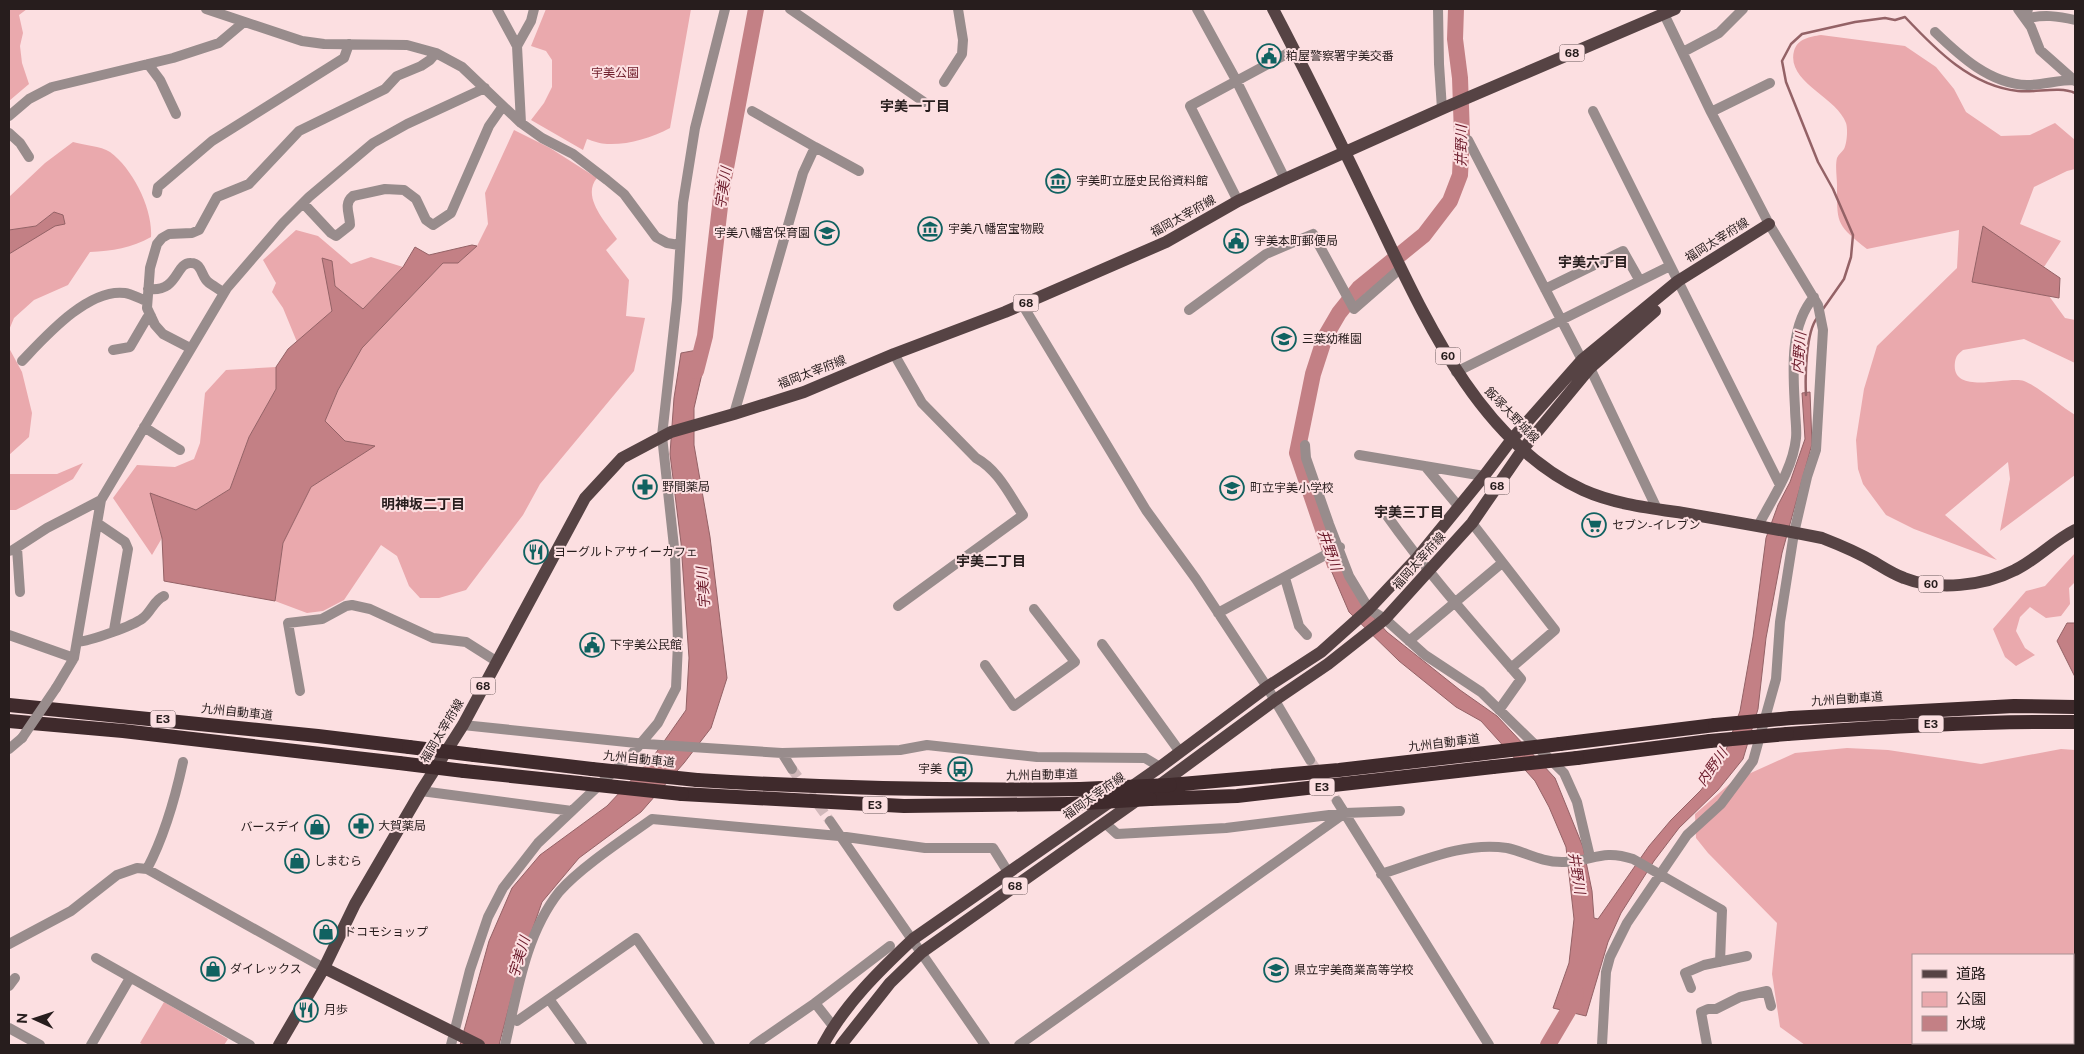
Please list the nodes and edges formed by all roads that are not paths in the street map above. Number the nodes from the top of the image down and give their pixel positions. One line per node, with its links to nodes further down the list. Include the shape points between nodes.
1 (206, 9): 16 (street)
2 (496, 9): 19 (street)
3 (534, 9): 19 (street)
4 (725, 9): 49 (street, via 694,128)
5 (790, 9): 29 (street)
6 (958, 9): 26 (street, via 962,54)
7 (1197, 9): 24 (street)
8 (1273, 9): 20 (main road, 飯塚大野城線 / 60)
9 (1438, 9): 31 (street)
10 (1743, 9): 21 (street, via 1720,33)
11 (2018, 9): 14 (street)
12 (1670, 11): 21 (street); 31 (main road, 福岡太宰府線 / 68)
13 (2051, 12): 14 (street, via 2036,16); 15 (street)
14 (2027, 14): 25 (street, via 2040,50)
15 (2075, 20)
16 (244, 22): 18 (street, via 302,41); 23 (street, via 219,43)
17 (1934, 32): 25 (street, via 1972,64 2005,80 2026,85)
18 (349, 44): 22 (street, via 407,45); 45 (street, via 344,58 212,141 158,187)
19 (517, 46): 37 (street)
20 (1294, 50): 24 (street); 41 (main road, 飯塚大野城線 / 60)
21 (1682, 52): 34 (street)
22 (436, 53): 28 (street, via 462,67); 54 (street, via 421,66 397,76 385,89 299,131 249,184 217,197 199,230 168,234 162,238 150,268)
23 (148, 64): 35 (street, via 160,80); 36 (street, via 52,87 29,99)
24 (1236, 80): 44 (street); 46 (street, via 1190,106)
25 (2074, 80)
26 (944, 82)
27 (1770, 83): 34 (street)
28 (485, 88): 30 (street); 47 (street, via 372,143)
29 (924, 102)
30 (502, 106): 37 (street); 47 (street, via 489,126 451,213 433,225 426,220 416,199 396,188 353,196 347,204 350,225 336,236)
31 (1444, 108): 41 (main road, 福岡太宰府線 / 68)
32 (752, 111): 40 (street)
33 (1593, 111): 51 (street)
34 (1711, 112): 48 (street)
35 (176, 114)
36 (9, 116)
37 (521, 123): 49 (street, via 573,154 624,194 656,237)
38 (9, 133): 42 (street)
39 (1468, 140): 55 (street)
40 (815, 147): 43 (street); 69 (street, via 803,173)
41 (1344, 152): 44 (main road, 福岡太宰府線 / 68); 50 (main road, 飯塚大野城線 / 60)
42 (29, 157)
43 (860, 170)
44 (1285, 179): 46 (main road, 福岡太宰府線 / 68)
45 (157, 193)
46 (1238, 201): 59 (main road, 福岡太宰府線 / 68, via 1166,242)
47 (303, 203): 56 (street)
48 (1769, 224): 53 (main road, 福岡太宰府線 / 68); 58 (street)
49 (679, 245): 71 (street)
50 (1400, 265): 60 (street, via 1354,309 1313,234 1266,254); 68 (main road, 飯塚大野城線 / 60)
51 (1670, 266): 52 (street); 53 (street)
52 (1640, 282): 55 (street, via 1623,251); 62 (street)
53 (1680, 284): 67 (main road, 福岡太宰府線 / 68); 79 (street)
54 (148, 289): 56 (street, via 166,287 183,266 192,263 201,268 206,280); 57 (street)
55 (1545, 289): 62 (street)
56 (224, 292): 63 (street)
57 (147, 301): 61 (street); 66 (street, via 127,293 110,294 95,300 69,314)
58 (1816, 301): 79 (street, via 1805,308 1797,329 1796,438); 88 (street, via 1823,330 1816,450)
59 (1022, 304): 65 (main road, 福岡太宰府線 / 68); 101 (street, via 1146,510)
60 (1189, 310)
61 (151, 316): 63 (street, via 163,334); 64 (street, via 130,347)
62 (1562, 320): 67 (street); 68 (street)
63 (190, 348): 70 (street)
64 (113, 350)
65 (894, 354): 69 (main road, 福岡太宰府線 / 68, via 804,392); 98 (street, via 922,403 1000,479 1023,514)
66 (22, 361)
67 (1586, 364): 72 (main road, 福岡太宰府線 / 68); 74 (main road, 福岡太宰府線 / 68); 82 (street)
68 (1456, 372): 72 (main road, 飯塚大野城線 / 60)
69 (734, 414): 71 (main road, 福岡太宰府線 / 68)
70 (144, 428): 75 (street); 80 (street)
71 (667, 434): 110 (main road, 福岡太宰府線 / 68, via 622,458 585,498); 122 (street, via 675,556 676,688)
72 (1512, 439): 74 (main road, 飯塚大野城線 / 60); 78 (main road, 福岡太宰府線 / 68)
73 (1305, 445): 89 (street, via 1306,458)
74 (1523, 449): 82 (main road, 飯塚大野城線 / 60, via 1561,479 1584,490 1620,503); 85 (main road, 福岡太宰府線 / 68)
75 (180, 450)
76 (1358, 455): 77 (street)
77 (1426, 466): 78 (street); 81 (street)
78 (1484, 476): 81 (main road, 福岡太宰府線 / 68)
79 (1780, 485): 86 (street)
80 (100, 500): 84 (street); 90 (street)
81 (1459, 508): 91 (main road, 福岡太宰府線 / 68)
82 (1657, 509): 86 (main road, 飯塚大野城線 / 60)
83 (1385, 513): 91 (street)
84 (97, 523): 103 (street, via 125,542 128,549); 107 (street)
85 (1472, 523): 92 (street); 93 (main road, 福岡太宰府線 / 68)
86 (1759, 526): 88 (main road, 飯塚大野城線 / 60)
87 (2075, 530): 88 (main road, 飯塚大野城線 / 60, via 2004,576 1946,585 1902,578 1843,546)
88 (1789, 532): 141 (street, via 1776,679 1753,761 1721,804 1687,834)
89 (1338, 548): 94 (street); 100 (street, via 1349,576)
90 (13, 550): 95 (street)
91 (1417, 558): 93 (street); 100 (main road, 福岡太宰府線 / 68)
92 (1502, 563): 97 (street); 112 (street, via 1555,630)
93 (1430, 570): 97 (street); 102 (main road, 福岡太宰府線 / 68)
94 (1285, 578): 101 (street); 105 (street, via 1299,626)
95 (20, 592)
96 (164, 596): 103 (street, via 143,618)
97 (1455, 604): 106 (street); 112 (street)
98 (898, 606)
99 (1034, 609): 111 (street, via 1075,662 1014,706)
100 (1369, 609): 102 (street); 113 (main road, 福岡太宰府線 / 68, via 1321,652)
101 (1218, 613): 113 (street)
102 (1385, 619): 106 (street); 115 (main road, 福岡太宰府線 / 68)
103 (114, 630): 107 (street, via 89,641)
104 (9, 635): 109 (street)
105 (1307, 635)
106 (1408, 641): 118 (street, via 1480,692)
107 (77, 642): 109 (street)
108 (1102, 644): 124 (street)
109 (74, 658): 123 (street, bridge, via 22,738)
110 (496, 661): 114 (street, via 466,642 433,638 370,609 352,605 322,619 288,623); 121 (main road, 福岡太宰府線 / 68)
111 (985, 665)
112 (1511, 668): 118 (street, via 1521,679)
113 (1266, 687): 115 (street); 124 (main road, 福岡太宰府線 / 68)
114 (300, 691)
115 (1275, 700): 126 (street); 136 (main road, 福岡太宰府線 / 68)
116 (9, 705): 117 (highway, 九州自動車道 / E3, bridge, via 318,736 697,780 905,790 1170,785 1330,771 1791,718 2014,706)
117 (2075, 707)
118 (1499, 710): 138 (street, via 1564,773 1577,802)
119 (9, 721): 120 (highway, E3, bridge, via 682,794 904,806 1069,804 1237,796 1787,734 1911,725)
120 (2075, 722)
121 (463, 725): 122 (street); 130 (main road, 福岡太宰府線 / 68)
122 (643, 744): 125 (street); 132 (street)
123 (9, 749)
124 (1180, 752): 128 (main road, 福岡太宰府線 / 68)
125 (782, 753): 128 (street, via 900,750 927,745 1037,757 1145,758); 129 (street)
126 (1310, 760)
127 (183, 762): 139 (street, via 159,848)
128 (1160, 767): 140 (main road, 福岡太宰府線 / 68)
129 (792, 769)
130 (421, 791): 132 (street); 150 (main road, 福岡太宰府線 / 68, via 355,904)
131 (1337, 801): 134 (street)
132 (572, 811): 159 (street, via 538,843 496,899 470,970)
133 (1400, 811): 134 (street)
134 (1345, 813): 136 (street, via 1226,828 1117,834); 142 (street); 173 (street)
135 (830, 821): 137 (street)
136 (1105, 823): 146 (main road, 福岡太宰府線 / 68)
137 (839, 836): 140 (street, via 926,848 993,848); 143 (street); 166 (street, via 652,819 560,891 542,918 527,955)
138 (1590, 857): 141 (street, via 1618,854); 142 (street, via 1564,862 1540,860 1507,848 1476,846)
139 (148, 869): 144 (street, via 137,868 117,876 71,911); 150 (street)
140 (1008, 872): 143 (main road, 福岡太宰府線 / 68)
141 (1656, 873): 149 (street, via 1722,910); 175 (street, via 1610,957 1605,982)
142 (1381, 874): 174 (street)
143 (913, 939): 146 (street); 157 (main road, 福岡太宰府線 / 68, via 878,972)
144 (9, 944)
145 (890, 946): 154 (street)
146 (922, 952): 171 (main road, 福岡太宰府線 / 68, via 890,983); 172 (street)
147 (1747, 956): 149 (street)
148 (96, 958): 151 (street)
149 (1720, 962): 152 (street, via 1685,973)
150 (324, 968): 159 (main road); 163 (main road, 福岡太宰府線 / 68)
151 (130, 978): 161 (street); 162 (street)
152 (1691, 988)
153 (549, 998): 156 (street); 167 (street); 168 (street, via 636,938)
154 (815, 1003): 157 (street); 169 (street)
155 (1771, 1006): 176 (street, via 1767,991 1701,1012)
156 (517, 1021)
157 (833, 1026): 170 (main road, 福岡太宰府線 / 68)
158 (9, 1028): 160 (street)
159 (454, 1032): 164 (street); 165 (main road)
160 (40, 1045)
161 (91, 1045)
162 (250, 1045)
163 (278, 1045)
164 (451, 1045)
165 (479, 1045)
166 (505, 1045)
167 (582, 1045)
168 (710, 1045)
169 (754, 1045)
170 (823, 1045)
171 (841, 1045)
172 (985, 1045)
173 (1018, 1045)
174 (1488, 1045)
175 (1602, 1045)
176 (1707, 1045)

